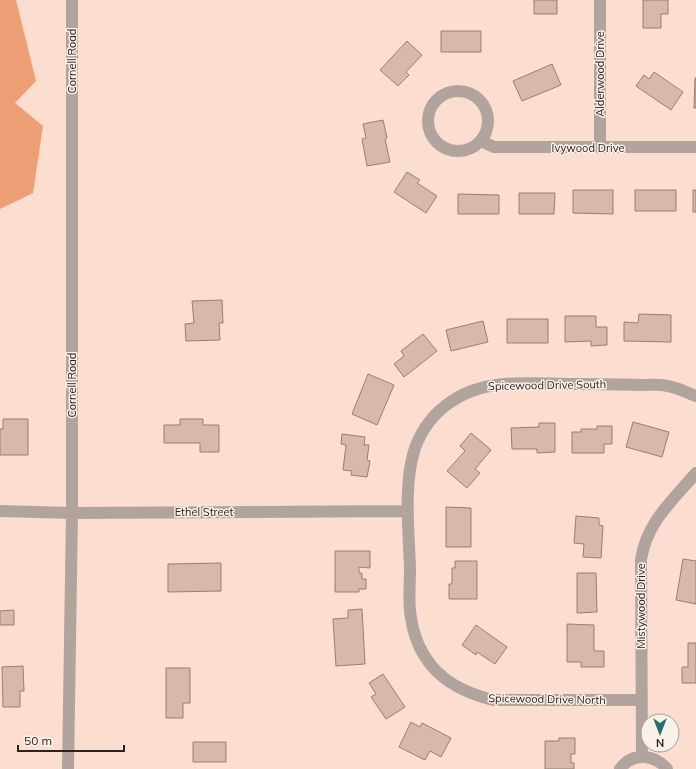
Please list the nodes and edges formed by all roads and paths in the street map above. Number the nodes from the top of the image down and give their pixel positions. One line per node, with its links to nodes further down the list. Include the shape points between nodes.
1 (72, 0): 10 (street, Cornell Road)
2 (600, 0): 5 (street, Alderwood Drive)
3 (481, 141): 3 (street, via 488,127 488,119 478,98 463,91 455,91 448,92 435,101 430,108 427,124 438,144 445,149 460,152); 5 (street, Ivywood Drive, via 494,147)
4 (696, 147): 5 (street, Ivywood Drive)
5 (600, 148)
6 (696, 396): 9 (street, Spicewood Drive South, via 668,386 602,384 496,384 470,391 442,408 429,422 420,438 410,469)
7 (696, 473): 11 (street, Mistywood Drive, via 656,520 642,549)
8 (0, 511): 10 (street, Ethel Street)
9 (408, 511): 10 (street, Ethel Street); 11 (street, Spicewood Drive North, via 410,616 415,637 424,656 435,670 455,686 473,695 493,700)
10 (72, 512): 13 (street, Cornell Road)
11 (641, 700): 12 (street, Mistywood Drive)
12 (642, 757): 14 (street, via 634,758); 15 (street, via 656,760)
13 (68, 769)
14 (620, 769)
15 (668, 769)

